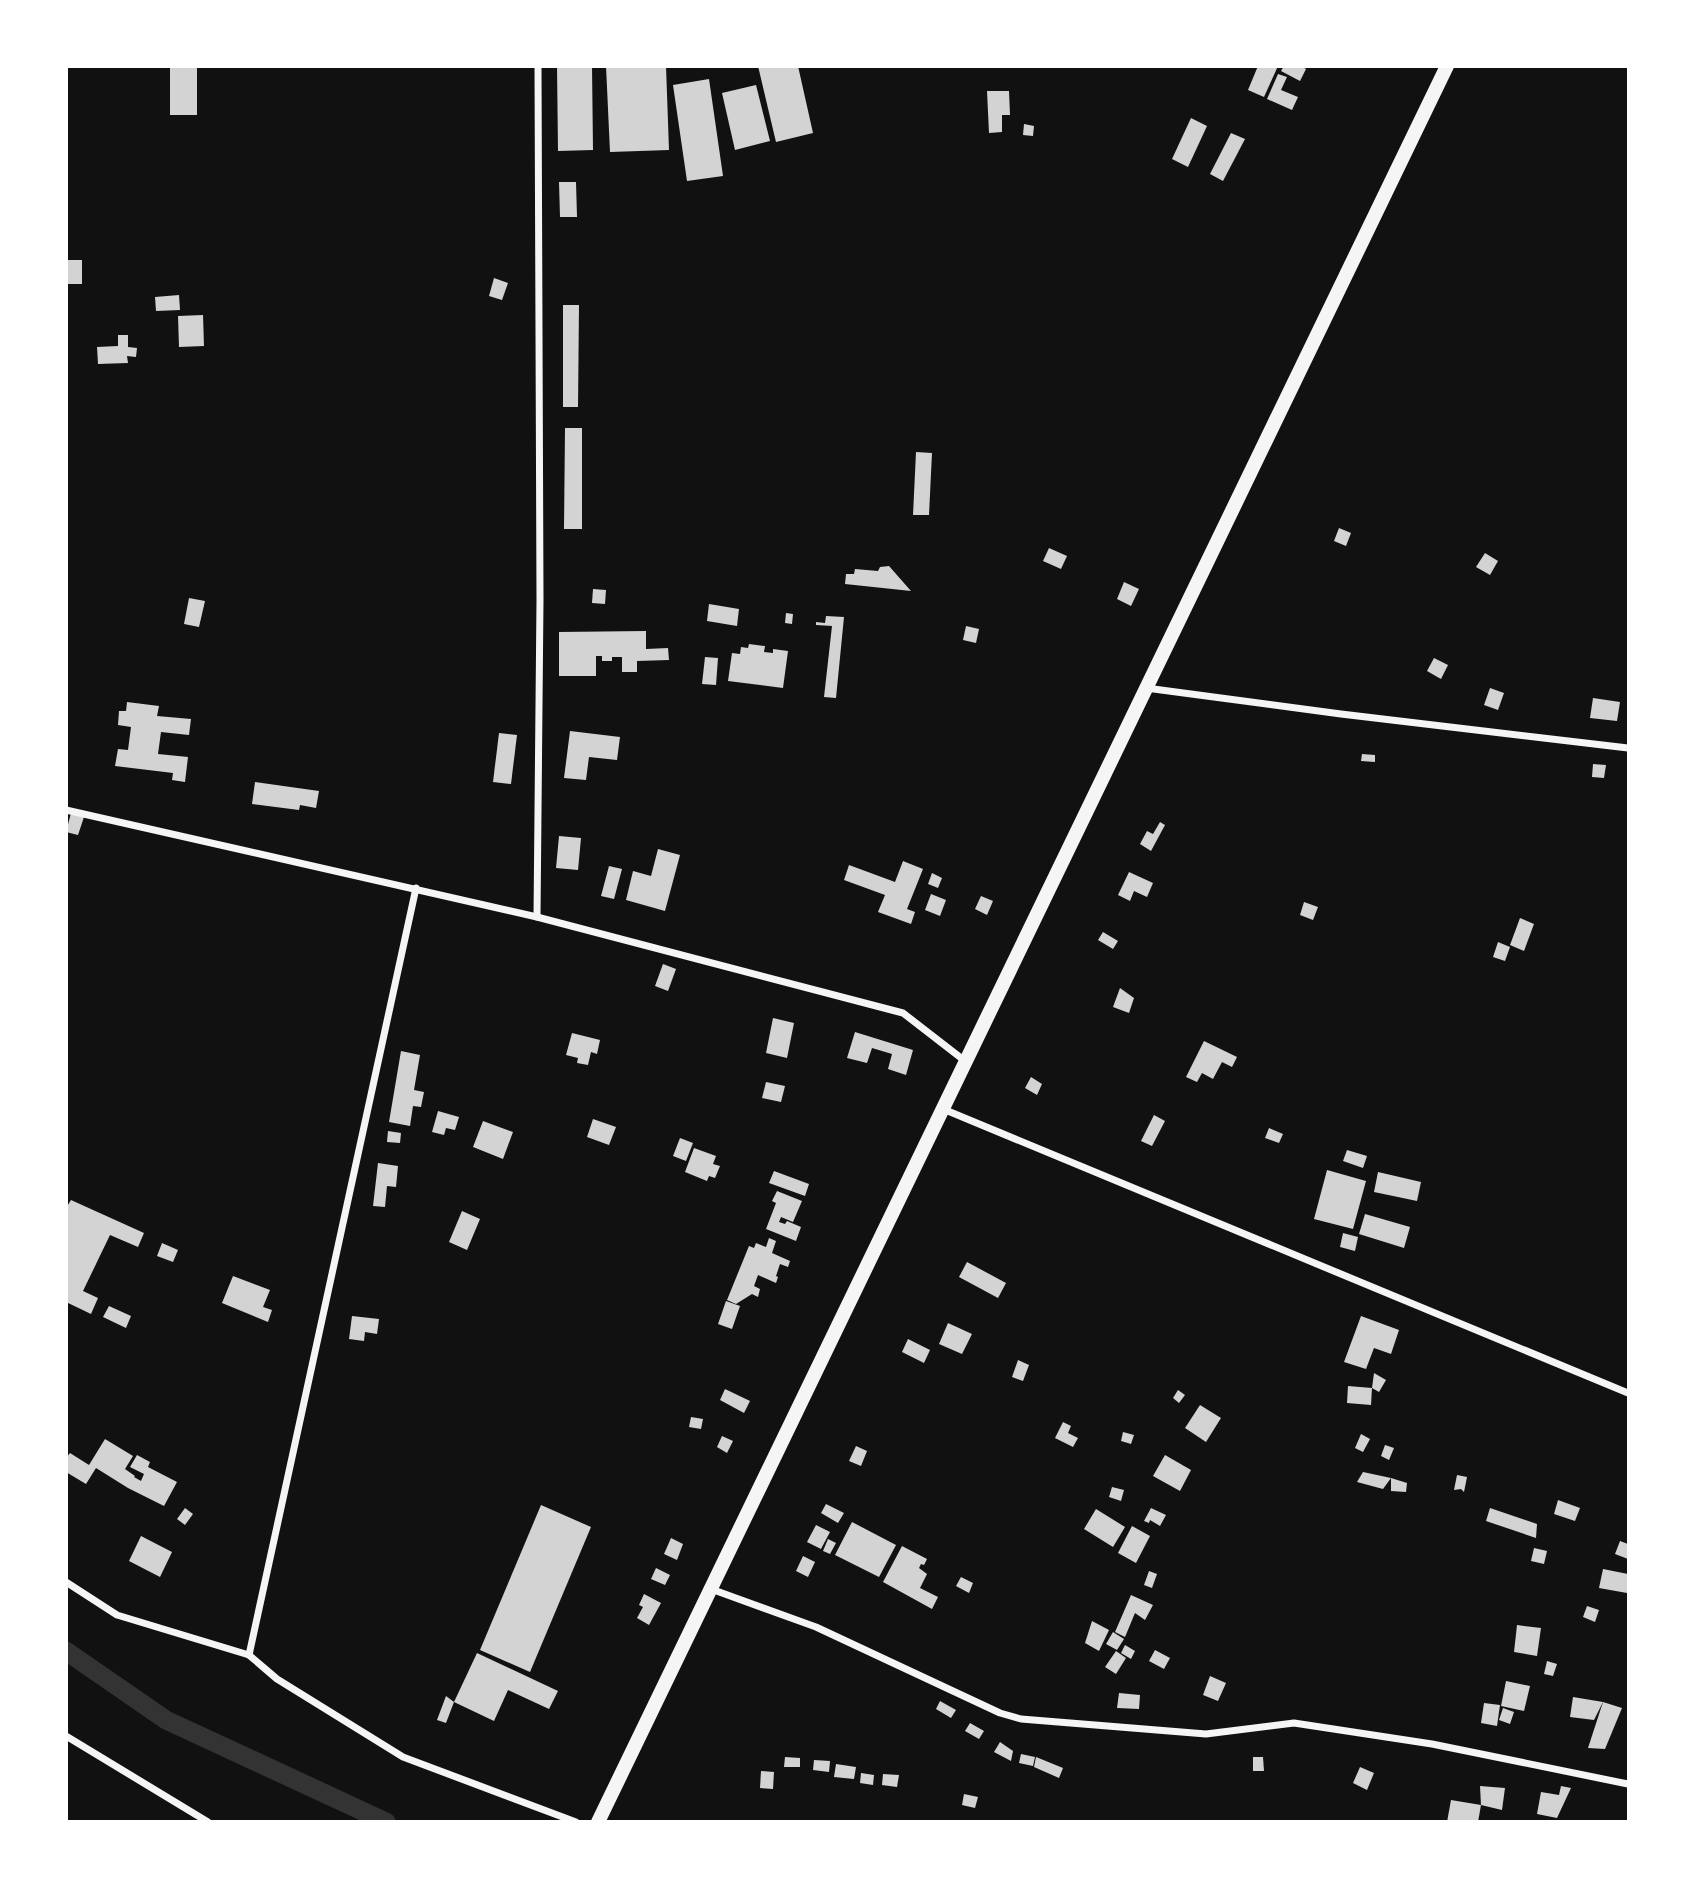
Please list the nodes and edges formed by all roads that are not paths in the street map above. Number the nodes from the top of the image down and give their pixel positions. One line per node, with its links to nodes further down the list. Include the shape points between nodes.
1 (538, 66): 7 (street)
2 (1447, 66): 3 (main road)
3 (1146, 688): 4 (street); 8 (main road)
4 (1629, 748)
5 (66, 810): 6 (street)
6 (416, 888): 7 (street); 13 (street)
7 (537, 917): 8 (street, via 903,1013)
8 (965, 1062): 9 (main road)
9 (943, 1109): 10 (street); 12 (main road)
10 (1629, 1393)
11 (66, 1582): 13 (street, via 117,1615)
12 (710, 1589): 15 (street, via 816,1627 1000,1713 1021,1718 1206,1734 1294,1723 1432,1744); 18 (main road)
13 (249, 1655): 17 (street, via 277,1679 403,1758)
14 (66, 1736): 16 (street)
15 (1629, 1784)
16 (208, 1822)
17 (576, 1822)
18 (598, 1822)

